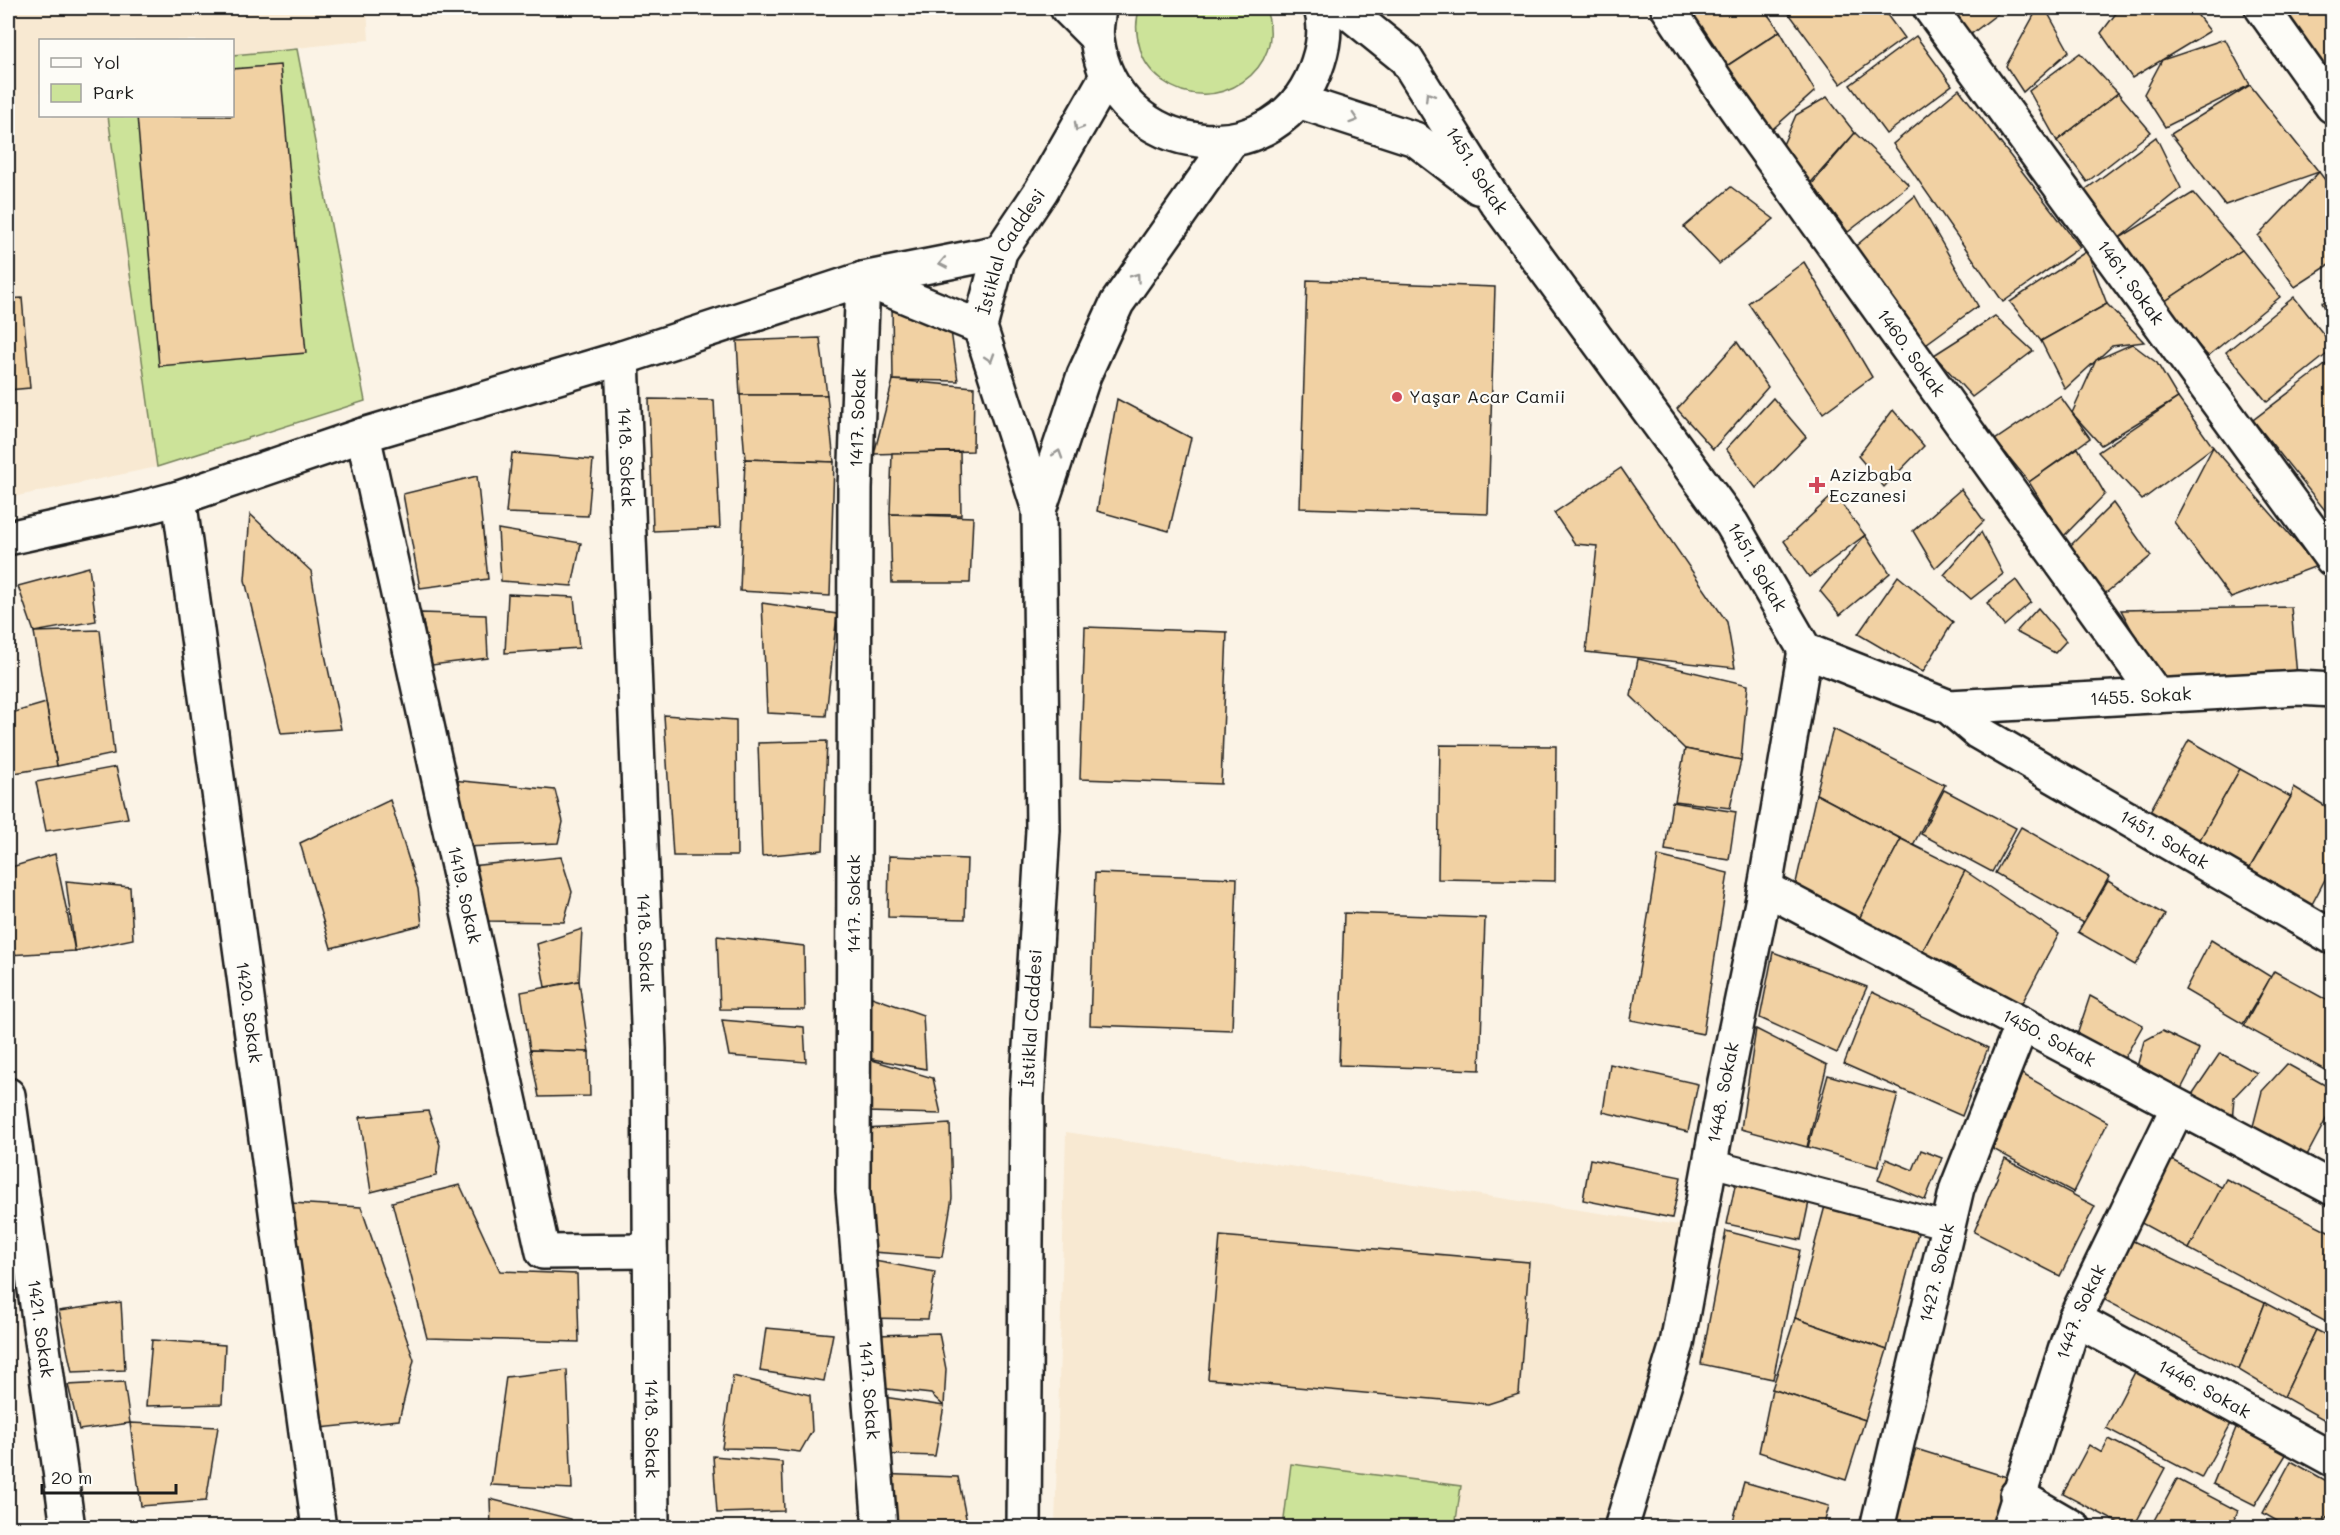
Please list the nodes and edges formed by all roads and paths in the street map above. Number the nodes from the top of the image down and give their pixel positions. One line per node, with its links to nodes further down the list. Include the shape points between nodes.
1 (1067, 8): 7 (street)
2 (1321, 8): 9 (street, via 1323,46 1314,75)
3 (1343, 8): 12 (street, 1451. Sokak, one-way to 3, via 1406,59)
4 (1668, 8): 24 (street, 1460. Sokak)
5 (1930, 8): 21 (street, 1461. Sokak)
6 (2262, 8): 10 (street)
7 (1097, 22): 8 (street)
8 (1107, 76): 11 (street, via 1128,107 1157,129 1192,141); 13 (street, İstiklal Caddesi, one-way to 13, via 1041,191)
9 (1298, 101): 11 (street, via 1269,126); 12 (street, one-way to 12, via 1415,139)
10 (2332, 106)
11 (1231, 141): 19 (street, İstiklal Caddesi, one-way to 11, via 1084,375 1117,303)
12 (1494, 199): 22 (street, 1451. Sokak, via 1732,524)
13 (1000, 252): 14 (street, one-way to 14); 15 (street, İstiklal Caddesi)
14 (863, 279): 15 (street); 16 (street); 41 (street, 1417. Sokak, via 855,488 853,1191)
15 (980, 327): 19 (street, İstiklal Caddesi, one-way to 19)
16 (622, 358): 17 (street); 34 (street, 1418. Sokak, via 649,1049)
17 (363, 435): 18 (street); 34 (street, 1419. Sokak, via 543,1252)
18 (179, 498): 20 (street); 39 (street, 1420. Sokak)
19 (1040, 510): 42 (street, İstiklal Caddesi, via 1043,830 1027,1097)
20 (8, 538)
21 (2332, 559)
22 (1806, 650): 25 (street, 1451. Sokak); 26 (street, 1448. Sokak)
23 (2332, 690): 24 (street, 1455. Sokak, via 2298,688)
24 (2157, 696): 25 (street, 1455. Sokak)
25 (1949, 707): 27 (street, 1451. Sokak, via 1978,732)
26 (1765, 888): 28 (street, 1450. Sokak); 31 (street, 1448. Sokak)
27 (2332, 937)
28 (2022, 1024): 30 (street, 1450. Sokak); 33 (street, 1427. Sokak, via 1957,1188)
29 (8, 1095): 38 (street, 1421. Sokak)
30 (2178, 1107): 32 (street, 1450. Sokak); 35 (street, 1447. Sokak)
31 (1710, 1163): 33 (lane); 43 (street, 1448. Sokak, via 1677,1344)
32 (2332, 1188)
33 (1948, 1226): 44 (street, 1427. Sokak)
34 (650, 1251): 40 (street, 1418. Sokak)
35 (2075, 1319): 36 (street, 1446. Sokak); 37 (street, 1447. Sokak)
36 (2332, 1459)
37 (2017, 1495): 45 (street, 1447. Sokak); 46 (street)
38 (68, 1527)
39 (320, 1527)
40 (652, 1527)
41 (880, 1527)
42 (1024, 1527)
43 (1621, 1527)
44 (1877, 1527)
45 (2009, 1527)
46 (2074, 1527)

